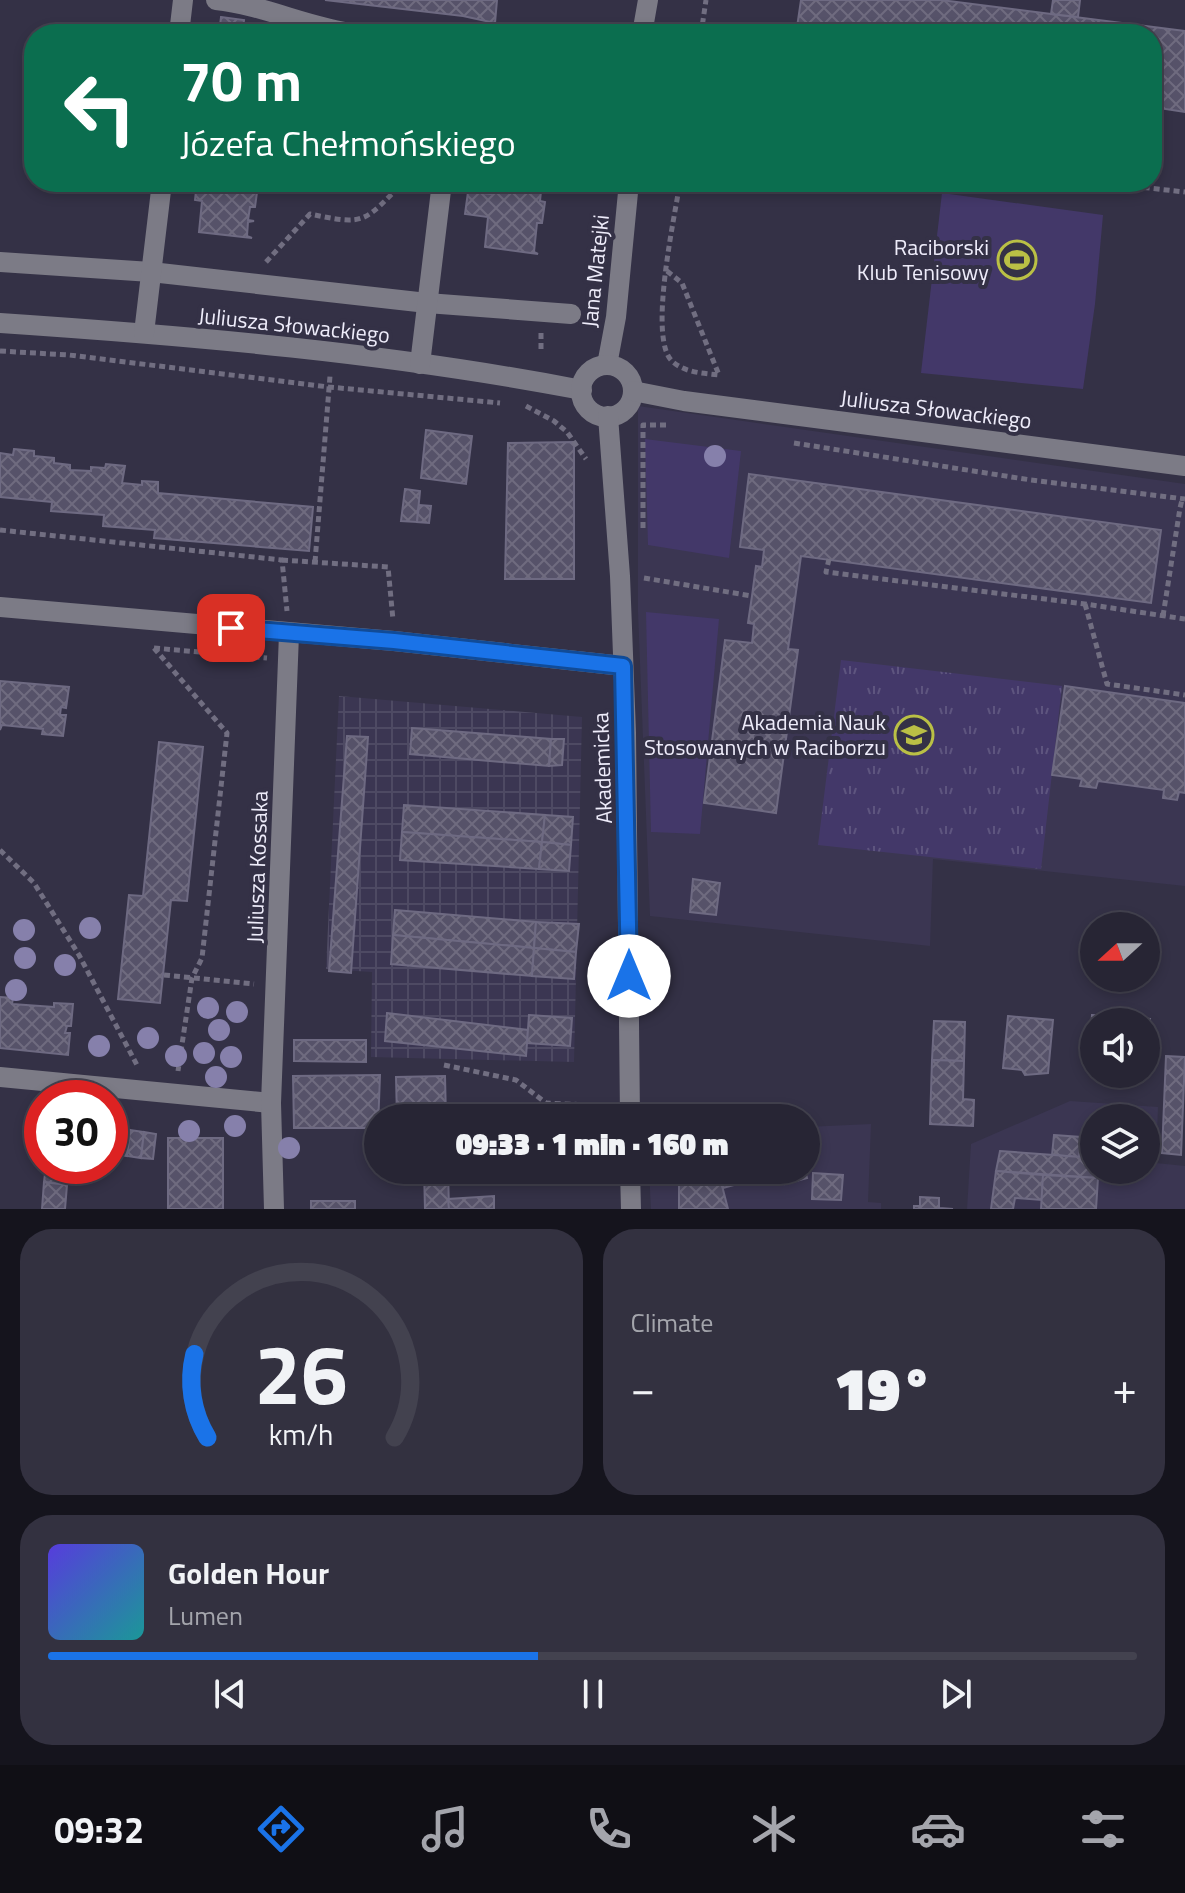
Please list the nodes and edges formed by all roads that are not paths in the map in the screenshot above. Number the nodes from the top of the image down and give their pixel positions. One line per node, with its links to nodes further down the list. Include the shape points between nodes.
1 (183, 0): 4 (street)
2 (216, 0): 5 (street)
3 (648, 0): 6 (street)
4 (180, 24)
5 (309, 24)
6 (644, 24)
7 (161, 192): 11 (street)
8 (441, 192): 12 (street)
9 (628, 192): 17 (street, Jana Matejki)
10 (0, 262): 11 (street)
11 (151, 272): 12 (street); 15 (street)
12 (427, 303): 13 (street); 16 (street)
13 (571, 314)
14 (0, 323): 15 (street, Juliusza Słowackiego)
15 (144, 333): 16 (street, Juliusza Słowackiego)
16 (420, 364): 18 (street, Juliusza Słowackiego)
17 (607, 365): 18 (street, via 589,373); 19 (street, via 625,373)
18 (582, 390): 20 (street, via 591,410)
19 (633, 391): 20 (street, via 625,409); 21 (street, Juliusza Słowackiego)
20 (608, 416): 24 (street, Akademicka)
21 (1185, 466)
22 (0, 607): 23 (street)
23 (289, 634): 24 (street); 26 (street, Juliusza Kossaka)
24 (623, 666): 27 (street, Akademicka)
25 (0, 1077): 26 (street)
26 (271, 1103): 29 (street, Juliusza Kossaka)
27 (630, 1104)
28 (630, 1184): 30 (street)
29 (274, 1209)
30 (631, 1209)

